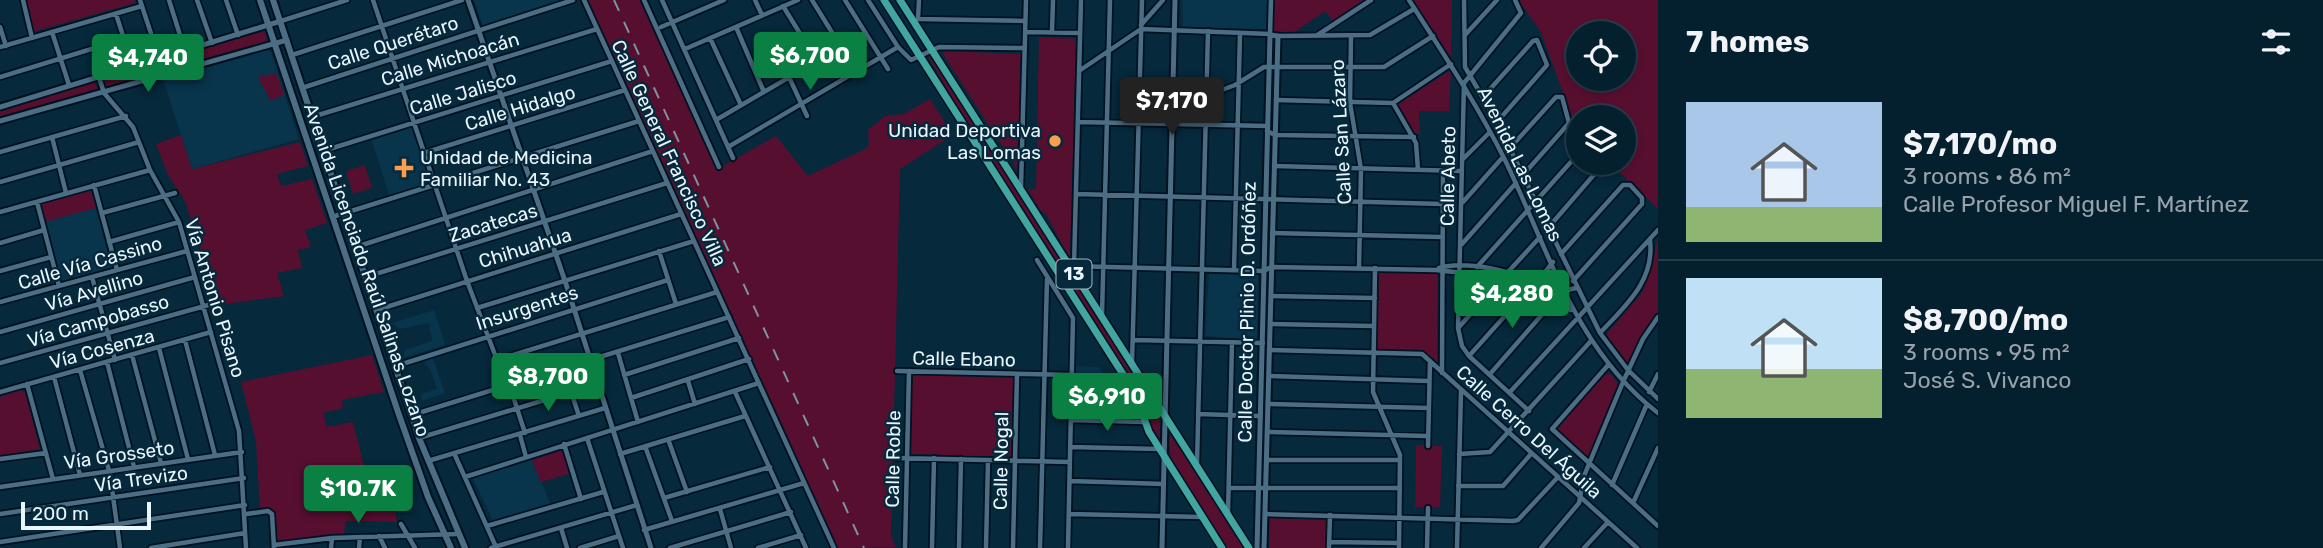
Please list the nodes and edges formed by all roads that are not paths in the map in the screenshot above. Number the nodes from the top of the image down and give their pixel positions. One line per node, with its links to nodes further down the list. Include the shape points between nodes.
1 (23, 0): 70 (street)
2 (169, 0): 83 (street)
3 (197, 0): 74 (street)
4 (226, 0): 64 (street)
5 (260, 0): 46 (main road, Avenida Licenciado Raúl Salinas Lozano)
6 (273, 0): 42 (main road, Avenida Licenciado Raúl Salinas Lozano)
7 (347, 0): 42 (street)
8 (373, 0): 47 (street)
9 (462, 0): 47 (street)
10 (468, 0): 53 (street)
11 (573, 0): 53 (street, Calle Querétaro)
12 (584, 0): 52 (street, Calle General Francisco Villa)
13 (643, 0): 156 (street)
14 (662, 0): 45 (street)
15 (724, 0): 45 (street)
16 (755, 0): 41 (street)
17 (798, 0): 38 (street)
18 (812, 0): 77 (street)
19 (845, 0): 60 (street)
20 (868, 0): 78 (street)
21 (884, 0): 56 (main road, 13)
22 (900, 0): 43 (main road, 13)
23 (919, 0): 43 (street)
24 (1026, 0): 44 (street)
25 (1053, 0): 58 (street)
26 (1081, 0): 61 (street)
27 (1110, 0): 82 (street)
28 (1142, 0): 51 (street)
29 (1163, 0): 51 (street)
30 (1175, 0): 54 (street)
31 (1271, 0): 63 (street)
32 (1371, 0): 68 (street)
33 (1409, 0): 39 (street, Avenida Las Lomas)
34 (1464, 0): 67 (street)
35 (1497, 0): 67 (street)
36 (1516, 0): 100 (street, via 1522,10)
37 (141, 3): 40 (street); 89 (street)
38 (783, 6): 41 (street); 92 (street)
39 (1414, 9): 66 (street, Avenida Las Lomas); 69 (street, via 1377,33)
40 (116, 14): 55 (street); 72 (street)
41 (762, 15): 50 (street)
42 (281, 21): 46 (street); 73 (main road, Avenida Licenciado Raúl Salinas Lozano)
43 (916, 21): 44 (street); 56 (street); 80 (main road, 13)
44 (1026, 22): 57 (street)
45 (672, 23): 49 (street); 81 (street)
46 (269, 25): 64 (street); 75 (main road, Avenida Licenciado Raúl Salinas Lozano)
47 (382, 25): 84 (street); 87 (street)
48 (0, 27): 76 (street)
49 (661, 27)
50 (736, 27): 71 (street); 110 (street)
51 (1141, 27): 54 (street); 82 (street); 132 (street)
52 (597, 29): 90 (street, Calle Michoacán); 91 (street, Calle General Francisco Villa)
53 (478, 30): 87 (street, Calle Querétaro); 90 (street)
54 (1175, 30): 59 (street); 112 (street)
55 (52, 32): 70 (street); 86 (street)
56 (905, 32): 85 (main road, 13)
57 (1025, 32): 58 (street); 79 (street)
58 (1052, 32): 61 (street)
59 (1208, 32): 62 (street); 113 (street)
60 (865, 33): 77 (street); 88 (street)
61 (1080, 33): 99 (street)
62 (1240, 33): 63 (street); 104 (street)
63 (1270, 34): 65 (street); 95 (street, Calle Doctor Plinio D. Ordóñez)
64 (238, 36): 74 (street)
65 (1278, 36): 68 (street); 97 (street, Calle Doctor Plinio D. Ordóñez)
66 (1433, 36): 93 (street, Avenida Las Lomas); 98 (street, via 1384,67)
67 (1464, 36): 100 (street, via 1464,60)
68 (1315, 37): 69 (street)
69 (1351, 37): 98 (street, Calle San Lázaro)
70 (32, 38): 76 (street)
71 (710, 38): 81 (street); 120 (street)
72 (124, 39): 86 (street); 94 (street)
73 (287, 40): 75 (street); 84 (main road, Avenida Licenciado Raúl Salinas Lozano)
74 (212, 44): 83 (street)
75 (275, 44): 111 (street); 194 (main road, Avenida Licenciado Raúl Salinas Lozano)
76 (3, 47)
77 (841, 47): 92 (street)
78 (898, 47): 85 (street, via 911,60); 88 (street)
79 (1025, 48): 80 (street); 170 (street)
80 (932, 49): 85 (street); 170 (main road, 13)
81 (684, 50): 125 (street)
82 (1109, 51): 99 (street); 129 (street)
83 (186, 52): 89 (street)
84 (292, 55): 107 (main road, Avenida Licenciado Raúl Salinas Lozano)
85 (920, 55): 351 (main road, 13, via 1135,393)
86 (60, 58): 101 (street); 106 (street)
87 (393, 58): 107 (street, Calle Querétaro); 108 (street)
88 (881, 58): 96 (street); 117 (street)
89 (159, 59): 94 (street)
90 (490, 61): 108 (street, Calle Michoacán); 114 (street)
91 (612, 61): 109 (street, Calle General Francisco Villa); 114 (street, Calle Jalisco)
92 (817, 61): 103 (street)
93 (1451, 64): 105 (street, Avenida Las Lomas); 119 (street)
94 (133, 67): 102 (street)
95 (1269, 68): 97 (street); 104 (street); 137 (street, Calle Doctor Plinio D. Ordóñez)
96 (888, 69)
97 (1277, 69): 98 (street); 116 (street, Calle Doctor Plinio D. Ordóñez)
98 (1350, 69): 118 (street, Calle San Lázaro)
99 (1079, 71): 128 (street)
100 (1470, 75): 105 (street); 115 (street, Avenida Las Lomas)
101 (0, 77)
102 (99, 77): 106 (street); 111 (street, Vía Antonio Pisano)
103 (789, 77): 110 (street); 117 (street)
104 (1238, 83): 113 (street); 136 (street)
105 (1464, 83): 138 (street, Avenida Las Lomas); 153 (street, Calle Abeto)
106 (69, 85): 121 (street)
107 (302, 88): 124 (main road, Avenida Licenciado Raúl Salinas Lozano)
108 (403, 89): 124 (street, Calle Michoacán); 131 (street)
109 (625, 90): 127 (street, Calle General Francisco Villa); 135 (street, Calle Hidalgo)
110 (764, 92): 120 (street)
111 (104, 93): 122 (street, Vía Antonio Pisano); 126 (street)
112 (1173, 93): 113 (street); 133 (street)
113 (1206, 94): 134 (street)
114 (502, 96): 131 (street, Calle Jalisco); 135 (street)
115 (1483, 97): 130 (street, Avenida Las Lomas); 130 (street, via 1535,40 1547,65)
116 (1276, 100): 118 (street); 139 (street, Calle Doctor Plinio D. Ordóñez)
117 (802, 103): 123 (street); 144 (street)
118 (1350, 103): 119 (street); 141 (street, Calle San Lázaro)
119 (1393, 103): 142 (street)
120 (741, 105): 125 (street)
121 (0, 107)
122 (126, 116): 140 (street); 143 (street, Vía Antonio Pisano)
123 (807, 116)
124 (312, 117): 146 (main road, Avenida Licenciado Raúl Salinas Lozano)
125 (716, 120): 144 (street)
126 (0, 121)
127 (639, 121): 147 (street, Calle General Francisco Villa); 151 (street)
128 (1077, 122): 129 (street); 174 (street)
129 (1107, 122): 132 (street); 175 (street)
130 (1497, 122): 145 (street, Avenida Las Lomas)
131 (414, 123): 146 (street, Calle Jalisco); 149 (street)
132 (1139, 123): 133 (street); 177 (street)
133 (1172, 124): 134 (street); 178 (street)
134 (1206, 124): 136 (street); 179 (street)
135 (512, 125): 149 (street, Calle Hidalgo); 151 (street)
136 (1237, 125): 137 (street); 180 (street)
137 (1267, 128): 139 (street); 181 (street, Calle Doctor Plinio D. Ordóñez)
138 (1490, 131): 150 (street, Avenida Las Lomas); 153 (street)
139 (1275, 135): 141 (street); 155 (street, Calle Doctor Plinio D. Ordóñez)
140 (52, 137): 148 (street); 154 (street)
141 (1356, 137): 142 (street); 158 (street, Calle San Lázaro)
142 (1414, 138): 160 (street)
143 (139, 142): 154 (street); 159 (street, Vía Antonio Pisano)
144 (728, 147): 152 (street)
145 (1510, 148): 163 (street, Avenida Las Lomas); 163 (street, via 1556,97 1562,97 1569,123)
146 (323, 151): 191 (main road, Avenida Licenciado Raúl Salinas Lozano)
147 (653, 151): 166 (street, Calle General Francisco Villa); 171 (street)
148 (0, 152)
149 (424, 153): 168 (street)
150 (1503, 157): 167 (street, Avenida Las Lomas); 186 (street)
151 (523, 158): 168 (street); 171 (street)
152 (733, 158)
153 (1461, 160): 162 (street, Calle Abeto)
154 (59, 164): 165 (street); 172 (street)
155 (1274, 166): 158 (street); 182 (street, Calle Doctor Plinio D. Ordóñez)
156 (719, 167)
157 (1566, 167): 183 (street)
158 (1361, 169): 160 (street); 185 (street, Calle San Lázaro)
159 (150, 170): 169 (street); 176 (street, Vía Antonio Pisano)
160 (1418, 170): 161 (street)
161 (1443, 170): 162 (street); 187 (street)
162 (1461, 171): 186 (street, Calle Abeto)
163 (1523, 175): 183 (street, Avenida Las Lomas)
164 (1594, 175): 197 (street)
165 (0, 181)
166 (667, 183): 192 (street, Calle General Francisco Villa); 195 (street, Zacatecas)
167 (1516, 183): 188 (street, Avenida Las Lomas); 208 (street)
168 (436, 185): 191 (street); 193 (street)
169 (93, 186): 172 (street); 190 (street)
170 (1021, 187): 222 (main road, 13)
171 (534, 190): 193 (street); 195 (street)
172 (66, 193): 184 (street)
173 (175, 193): 176 (street)
174 (1076, 194): 175 (street); 222 (street)
175 (1105, 194): 177 (street); 219 (street)
176 (165, 195): 190 (street); 196 (street, Vía Antonio Pisano)
177 (1138, 195): 178 (street); 223 (street)
178 (1171, 196): 179 (street); 224 (street)
179 (1204, 196): 180 (street); 228 (street)
180 (1236, 197): 181 (street); 229 (street)
181 (1265, 198): 182 (street); 233 (street, Calle Doctor Plinio D. Ordóñez)
182 (1274, 201): 185 (street); 200 (street, Calle Doctor Plinio D. Ordóñez)
183 (1536, 201): 188 (street); 197 (street, Avenida Las Lomas)
184 (37, 202): 189 (street); 198 (street)
185 (1360, 202): 187 (street); 201 (street, Calle San Lázaro)
186 (1462, 203): 208 (street, Calle Abeto)
187 (1442, 204): 203 (street)
188 (1528, 210): 202 (street, Avenida Las Lomas); 221 (street)
189 (0, 212)
190 (102, 213): 206 (street)
191 (345, 214): 194 (street); 209 (main road, Avenida Licenciado Raúl Salinas Lozano)
192 (681, 214): 205 (street, Calle General Francisco Villa); 213 (street, Chihuahua)
193 (446, 217): 209 (street); 210 (street)
194 (332, 218): 448 (main road, Avenida Licenciado Raúl Salinas Lozano)
195 (544, 221): 210 (street, Zacatecas); 213 (street)
196 (179, 222): 206 (street); 211 (street, Vía Antonio Pisano)
197 (1548, 228): 214 (street, Avenida Las Lomas)
198 (44, 229): 207 (street); 215 (street)
199 (1658, 230): 204 (street)
200 (1272, 233): 201 (street); 220 (street, Calle Doctor Plinio D. Ordóñez)
201 (1359, 234): 203 (street); 225 (street, Calle San Lázaro)
202 (1541, 236): 217 (street, Avenida Las Lomas); 234 (street)
203 (1442, 237): 230 (street)
204 (1650, 239): 265 (street); 279 (street, via 1651,257 1643,283)
205 (694, 241): 212 (street); 252 (street, Calle General Francisco Villa)
206 (109, 242): 227 (street)
207 (0, 243)
208 (1461, 244): 218 (street, Calle Abeto)
209 (356, 247): 239 (main road, Avenida Licenciado Raúl Salinas Lozano)
210 (456, 248): 239 (street, Zacatecas); 244 (street)
211 (187, 250): 227 (street, Calle Vía Cassino); 238 (street, Vía Antonio Pisano)
212 (659, 251): 243 (street); 245 (street)
213 (555, 253): 244 (street, Chihuahua); 245 (street)
214 (1561, 254): 231 (street, Avenida Las Lomas); 246 (street, via 1623,185 1630,185 1642,198 1642,204)
215 (51, 257): 232 (street); 249 (street)
216 (1037, 260): 240 (street)
217 (1553, 261): 235 (street, Avenida Las Lomas); 248 (street)
218 (1460, 266): 221 (street); 230 (street); 236 (street, Calle Abeto)
219 (1103, 267): 222 (street); 223 (street); 269 (street)
220 (1271, 267): 225 (street); 233 (street); 255 (street, Calle Doctor Plinio D. Ordóñez)
221 (1477, 267): 234 (street)
222 (1072, 268): 269 (main road, 13)
223 (1136, 268): 224 (street); 283 (street)
224 (1169, 268): 228 (street); 284 (street)
225 (1359, 268): 226 (street)
226 (1376, 268): 230 (street); 254 (street)
227 (117, 270): 237 (street, Calle Vía Cassino)
228 (1202, 270): 229 (street); 285 (street)
229 (1234, 270): 233 (street)
230 (1442, 270): 236 (street); 309 (street)
231 (1567, 270): 235 (street); 246 (street, Avenida Las Lomas)
232 (0, 271)
233 (1264, 271): 258 (street, Calle Doctor Plinio D. Ordóñez)
234 (1508, 272): 241 (street)
235 (1558, 273): 253 (street, Avenida Las Lomas)
236 (1460, 274): 242 (street); 274 (street, Calle Abeto)
237 (92, 277): 249 (street, Calle Vía Cassino); 259 (street)
238 (195, 277): 259 (street, Vía Avellino); 262 (street, Vía Antonio Pisano)
239 (366, 277): 266 (main road, Avenida Licenciado Raúl Salinas Lozano)
240 (1047, 277): 312 (street); 315 (street, via 1072,316)
241 (1521, 277): 247 (street); 248 (street)
242 (1502, 279): 247 (street); 274 (street)
243 (668, 280): 261 (street); 264 (street, Insurgentes)
244 (467, 281): 263 (street); 266 (street, Chihuahua)
245 (565, 281): 263 (street); 264 (street)
246 (1573, 281): 250 (street, Avenida Las Lomas)
247 (1519, 283): 251 (street)
248 (1536, 284): 253 (street)
249 (59, 286): 256 (street, Calle Vía Cassino)
250 (1576, 288): 253 (street); 265 (street, Avenida Las Lomas)
251 (1530, 289): 257 (street); 294 (street)
252 (718, 292): 261 (street); 268 (street, Calle General Francisco Villa)
253 (1565, 292): 267 (street, Avenida Las Lomas)
254 (1375, 299): 255 (street); 273 (street)
255 (1271, 300): 258 (street); 272 (street, Calle Doctor Plinio D. Ordóñez)
256 (0, 302)
257 (1553, 302): 267 (street); 313 (street)
258 (1263, 303): 288 (street, Calle Doctor Plinio D. Ordóñez)
259 (99, 304): 275 (street, Vía Avellino); 276 (street)
260 (212, 304): 262 (street, Vía Campobasso)
261 (676, 304): 278 (street)
262 (204, 306): 276 (street, Vía Campobasso); 277 (street, Vía Antonio Pisano)
263 (477, 308): 280 (street)
264 (573, 308): 278 (street); 280 (street, Insurgentes)
265 (1587, 308): 271 (street); 279 (street, Avenida Las Lomas)
266 (377, 310): 303 (main road, Avenida Licenciado Raúl Salinas Lozano)
267 (1571, 310): 271 (street, Avenida Las Lomas)
268 (729, 317): 281 (street, Calle General Francisco Villa); 291 (street)
269 (1102, 317): 302 (main road, 13)
270 (1658, 317): 306 (street)
271 (1577, 318): 287 (street, Avenida Las Lomas); 328 (street)
272 (1270, 324): 273 (street); 289 (street, Calle Doctor Plinio D. Ordóñez)
273 (1375, 326): 292 (street)
274 (1458, 328): 294 (street, Calle Abeto)
275 (0, 332)
276 (108, 332): 296 (street); 300 (street, Vía Campobasso)
277 (211, 332): 282 (street, Vía Cosenza); 367 (street, Vía Antonio Pisano)
278 (582, 334): 280 (street, via 499,361); 299 (street)
279 (1600, 334): 306 (street, Avenida Las Lomas)
280 (487, 335): 303 (street, Insurgentes)
281 (739, 338): 295 (street, Calle General Francisco Villa); 310 (street)
282 (185, 340): 290 (street, Vía Cosenza); 372 (street)
283 (1134, 340): 284 (street, Calle Cerro Del Águila); 302 (street)
284 (1167, 341): 285 (street, Calle Cerro Del Águila); 349 (street)
285 (1200, 342): 286 (street, Calle Cerro Del Águila); 342 (street)
286 (1232, 342): 288 (street, Calle Cerro Del Águila); 344 (street)
287 (1590, 342): 301 (street, Avenida Las Lomas); 340 (street)
288 (1262, 343): 289 (street, Calle Cerro Del Águila); 347 (street, Calle Doctor Plinio D. Ordóñez)
289 (1269, 347): 292 (street, Calle Cerro Del Águila); 316 (street, Calle Doctor Plinio D. Ordóñez)
290 (159, 348): 293 (street, Vía Cosenza); 380 (street)
291 (618, 353): 299 (street); 310 (street)
292 (1374, 353): 297 (street, Calle Cerro Del Águila, via 1420,354); 318 (street)
293 (132, 355): 296 (street, Vía Cosenza); 389 (street)
294 (1469, 356): 313 (street, Calle Abeto)
295 (749, 359): 319 (street); 322 (street, Calle General Francisco Villa)
296 (115, 360): 298 (street, Vía Cosenza)
297 (1430, 360): 309 (street, Calle Cerro Del Águila); 320 (street)
298 (107, 362): 304 (street, Vía Cosenza); 391 (street)
299 (590, 362): 305 (street); 337 (street)
300 (0, 363)
301 (1609, 364): 321 (street, Avenida Las Lomas); 390 (street, via 1552,428)
302 (1132, 365): 349 (main road, 13)
303 (396, 366): 343 (main road, Avenida Licenciado Raúl Salinas Lozano)
304 (80, 370): 317 (street, Vía Cosenza); 394 (street)
305 (564, 370): 326 (street); 343 (street)
306 (1628, 370): 321 (street); 329 (street, Avenida Las Lomas)
307 (897, 371): 308 (street, Calle Ebano)
308 (909, 372): 311 (street, Calle Ebano); 377 (street, Calle Roble)
309 (1442, 373): 324 (street, Calle Cerro Del Águila)
310 (624, 374): 331 (street)
311 (1017, 374): 312 (street, Calle Ebano); 383 (street, Calle Nogal)
312 (1044, 374): 315 (street, Calle Ebano); 387 (street)
313 (1490, 374): 328 (street, Calle Abeto)
314 (1658, 374): 329 (street)
315 (1071, 375): 348 (street)
316 (1269, 376): 318 (street); 334 (street, Calle Doctor Plinio D. Ordóñez)
317 (54, 377): 323 (street, Vía Cosenza); 395 (street)
318 (1373, 380): 320 (street); 336 (street)
319 (688, 381): 331 (street); 333 (street)
320 (1429, 381): 338 (street)
321 (1623, 382): 335 (street, Avenida Las Lomas); 390 (street)
322 (759, 383): 327 (street); 401 (street, Calle General Francisco Villa)
323 (27, 384): 325 (street, Vía Cosenza); 368 (street)
324 (1461, 391): 354 (street, Calle Cerro Del Águila); 371 (street)
325 (0, 392)
326 (571, 392): 339 (street); 345 (street)
327 (735, 392): 333 (street); 346 (street)
328 (1510, 392): 340 (street, Calle Abeto)
329 (1649, 392): 332 (street, Avenida Las Lomas)
330 (513, 396): 339 (street)
331 (631, 398): 350 (street)
332 (1658, 399)
333 (695, 404): 350 (street)
334 (1268, 404): 336 (street); 353 (street, Calle Doctor Plinio D. Ordóñez)
335 (1647, 404): 341 (street, Avenida Las Lomas); 403 (street)
336 (1377, 407): 338 (street); 355 (street)
337 (605, 408): 345 (street); 352 (street)
338 (1429, 408): 357 (street)
339 (517, 409): 356 (street); 358 (street)
340 (1529, 411): 354 (street)
341 (1658, 413)
342 (1198, 414): 344 (street); 393 (street)
343 (412, 415): 358 (main road, Avenida Licenciado Raúl Salinas Lozano)
344 (1230, 415): 347 (street); 407 (street)
345 (579, 416): 356 (street)
346 (745, 416): 360 (street); 392 (street)
347 (1260, 416): 408 (street, Calle Doctor Plinio D. Ordóñez)
348 (1071, 419): 351 (street); 364 (street)
349 (1166, 419): 376 (street); 393 (main road, 13)
350 (638, 422): 352 (street)
351 (1144, 422): 366 (main road, 13)
352 (612, 430): 359 (street); 370 (street)
353 (1267, 432): 355 (street); 384 (street, Calle Doctor Plinio D. Ordóñez)
354 (1509, 432): 371 (street, via 1487,453); 373 (street, Calle Cerro Del Águila)
355 (1392, 433): 357 (street); 385 (street)
356 (522, 434): 369 (street); 374 (street)
357 (1428, 436): 363 (street)
358 (419, 438): 386 (main road, Avenida Licenciado Raúl Salinas Lozano)
359 (587, 438): 361 (street); 411 (street)
360 (668, 439): 362 (street); 412 (street)
361 (564, 444): 374 (street); 416 (street)
362 (645, 446): 370 (street); 415 (street)
363 (1428, 446)
364 (1070, 447): 366 (street); 388 (street)
365 (1658, 448): 417 (street)
366 (1159, 449): 376 (main road, 13)
367 (242, 452): 372 (street, Vía Grosseto); 398 (street, Vía Antonio Pisano)
368 (46, 453): 379 (street); 399 (street)
369 (454, 453): 386 (street); 396 (street)
370 (620, 454): 419 (street)
371 (1459, 454): 404 (street)
372 (215, 455): 380 (street, Vía Grosseto)
373 (1530, 455): 397 (street, Calle Cerro Del Águila); 404 (street, via 1503,486)
374 (526, 457): 396 (street)
375 (897, 457): 377 (street)
376 (1164, 457): 402 (street); 433 (main road, 13)
377 (907, 458): 378 (street); 479 (street, Calle Roble)
378 (934, 458): 381 (street); 480 (street)
379 (0, 459)
380 (188, 459): 389 (street, Vía Grosseto)
381 (961, 459): 382 (street); 481 (street)
382 (988, 460): 383 (street); 482 (street)
383 (1015, 460): 387 (street); 483 (street, Calle Nogal)
384 (1266, 460): 385 (street); 406 (street, Calle Doctor Plinio D. Ordóñez)
385 (1401, 460): 409 (street)
386 (428, 461): 446 (main road, Avenida Licenciado Raúl Salinas Lozano)
387 (1042, 461): 388 (street); 484 (street)
388 (1070, 462): 400 (street)
389 (161, 463): 391 (street, Vía Grosseto)
390 (1589, 464): 403 (street); 414 (street)
391 (134, 467): 394 (street, Vía Grosseto)
392 (770, 467): 410 (street); 412 (street)
393 (1197, 468): 428 (main road, 13)
394 (108, 471): 395 (street, Vía Grosseto); 413 (street)
395 (80, 475): 399 (street, Vía Grosseto)
396 (465, 477): 441 (street)
397 (1558, 477): 414 (street, Calle Cerro Del Águila); 435 (street, via 1518,520)
398 (244, 478): 413 (street, Vía Trevizo); 418 (street, Vía Antonio Pisano)
399 (53, 479): 405 (street, Vía Grosseto)
400 (1070, 481): 402 (street); 426 (street)
401 (804, 483): 410 (street); 478 (street, Calle General Francisco Villa)
402 (1164, 484): 432 (street)
403 (1612, 485): 417 (street)
404 (1458, 486): 435 (street)
405 (0, 487)
406 (1266, 487): 408 (street); 409 (street); 427 (street, Calle Doctor Plinio D. Ordóñez)
407 (1229, 488): 408 (street); 428 (street)
408 (1258, 488): 489 (street, Calle Doctor Plinio D. Ordóñez)
409 (1400, 488): 430 (street)
410 (781, 491): 421 (street); 423 (street)
411 (603, 492): 416 (street); 422 (street)
412 (687, 492): 415 (street)
413 (113, 496): 424 (street, Vía Trevizo); 438 (street)
414 (1581, 496): 437 (street, Calle Cerro Del Águila); 493 (street, via 1576,509)
415 (664, 498): 436 (street)
416 (581, 499): 441 (street)
417 (1633, 503): 440 (street)
418 (246, 505): 425 (street, Vía Antonio Pisano); 438 (street)
419 (636, 505): 422 (street); 443 (street)
420 (1428, 508): 434 (street)
421 (720, 509): 436 (street); 445 (street)
422 (611, 512): 442 (street); 450 (street)
423 (791, 512): 445 (street); 449 (street)
424 (0, 514)
425 (246, 514): 444 (street, Vía Antonio Pisano); 456 (street, via 272,514)
426 (1069, 514): 432 (street); 485 (street)
427 (1265, 514): 429 (street); 490 (street, Calle Doctor Plinio D. Ordóñez)
428 (1227, 515): 488 (main road, 13)
429 (1330, 515): 430 (street); 455 (street)
430 (1400, 516): 434 (street); 457 (street)
431 (1658, 516): 440 (street)
432 (1161, 517): 433 (street); 486 (street)
433 (1202, 517): 487 (main road, 13)
434 (1428, 519): 435 (street); 491 (street)
435 (1458, 520): 492 (street)
436 (672, 522): 443 (street)
437 (1608, 522): 460 (street, Calle Cerro Del Águila); 494 (street)
438 (117, 523): 454 (street); 461 (street)
439 (401, 524): 447 (street)
440 (1656, 525)
441 (487, 526): 459 (street)
442 (561, 528): 459 (street); 470 (street)
443 (645, 530): 473 (street)
444 (245, 533): 458 (street); 463 (street, Vía Antonio Pisano)
445 (727, 533): 474 (street); 475 (street)
446 (458, 534): 448 (street); 469 (main road, Avenida Licenciado Raúl Salinas Lozano)
447 (408, 535): 448 (street); 452 (street); 467 (street)
448 (445, 535): 468 (main road, Avenida Licenciado Raúl Salinas Lozano)
449 (801, 535): 476 (street); 477 (street)
450 (618, 536): 471 (street); 472 (street)
451 (360, 537): 452 (street); 453 (street); 465 (street)
452 (379, 537): 466 (street)
453 (332, 538): 456 (street); 464 (street)
454 (0, 542)
455 (1329, 545): 457 (street)
456 (274, 546)
457 (1399, 546)
458 (158, 547): 462 (street)
459 (495, 547)
460 (1633, 547)
461 (120, 548)
462 (150, 548)
463 (246, 548)
464 (331, 548)
465 (359, 548)
466 (385, 548)
467 (415, 548)
468 (452, 548)
469 (466, 548)
470 (567, 548)
471 (580, 548)
472 (623, 548)
473 (651, 548)
474 (670, 548)
475 (731, 548)
476 (758, 548)
477 (806, 548)
478 (834, 548)
479 (905, 548)
480 (932, 548)
481 (959, 548)
482 (986, 548)
483 (1013, 548)
484 (1040, 548)
485 (1068, 548)
486 (1162, 548)
487 (1222, 548)
488 (1249, 548)
489 (1257, 548)
490 (1264, 548)
491 (1427, 548)
492 (1457, 548)
493 (1541, 548)
494 (1584, 548)

